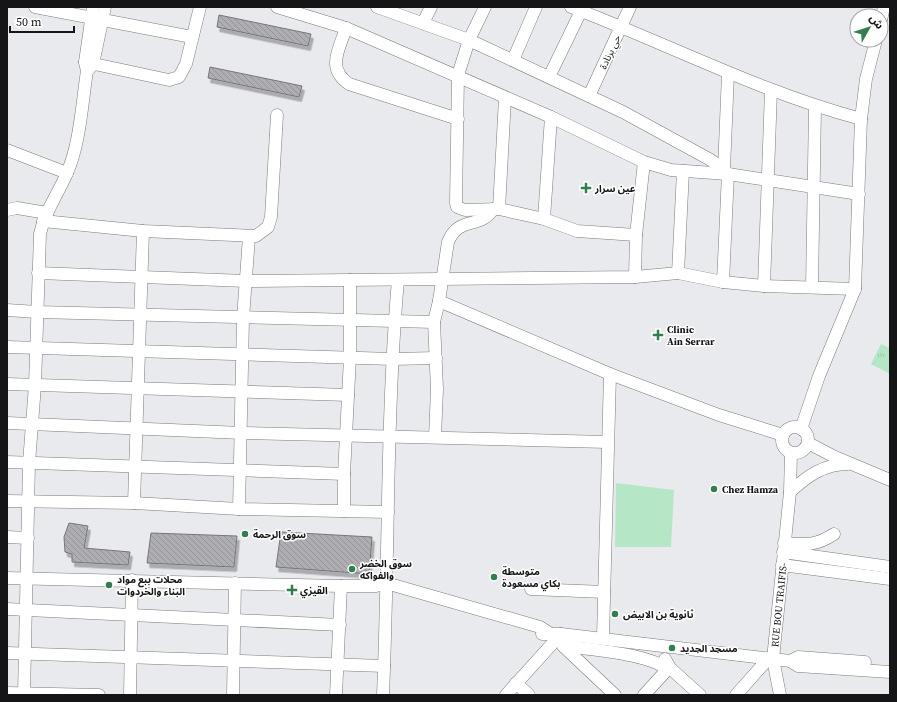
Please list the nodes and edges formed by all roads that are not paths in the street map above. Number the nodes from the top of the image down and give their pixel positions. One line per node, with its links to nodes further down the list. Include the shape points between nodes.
1 (35, 7): 11 (street)
2 (105, 7): 11 (street)
3 (200, 7): 15 (street)
4 (277, 7): 14 (street)
5 (376, 7): 12 (street)
6 (431, 7): 12 (street)
7 (485, 7): 16 (street)
8 (536, 7): 18 (street)
9 (630, 7): 13 (street, حي برنادة)
10 (576, 9): 13 (street); 22 (street)
11 (96, 15): 15 (street); 19 (street)
12 (423, 23): 16 (street)
13 (621, 26): 20 (street); 24 (street, حي برنادة)
14 (346, 28): 21 (street); 29 (street, via 335,61 335,69 342,79 349,84)
15 (192, 38): 19 (street, via 183,72 174,80)
16 (469, 40): 18 (street); 21 (street)
17 (874, 48): 30 (street, via 866,79)
18 (513, 60): 22 (street)
19 (88, 66): 35 (street, via 74,150)
20 (728, 74): 23 (street); 34 (street)
21 (458, 75): 25 (street); 29 (street)
22 (549, 77): 24 (street)
23 (771, 90): 26 (street); 36 (street)
24 (589, 96): 34 (street, via 636,119)
25 (505, 98): 28 (street); 39 (street)
26 (815, 107): 30 (street); 37 (street)
27 (277, 116): 45 (street, via 271,217 268,227 262,233)
28 (551, 116): 32 (street); 42 (street)
29 (458, 119): 39 (street, via 457,207 464,210)
30 (861, 119): 38 (street)
31 (7, 150): 35 (street)
32 (644, 162): 33 (street); 44 (street)
33 (683, 171): 34 (street); 47 (street)
34 (726, 171): 36 (street); 54 (street)
35 (67, 173): 41 (street)
36 (768, 180): 37 (street); 55 (street)
37 (813, 187): 38 (street); 56 (street)
38 (859, 194): 57 (street)
39 (496, 209): 42 (street); 50 (street, via 485,218 459,226 452,233 448,242)
40 (7, 210): 41 (street, via 17,208)
41 (45, 217): 43 (street); 46 (street)
42 (544, 219): 44 (street, via 577,232)
43 (143, 231): 45 (street); 48 (street)
44 (636, 235): 49 (street)
45 (249, 237): 53 (street)
46 (38, 273): 48 (street); 60 (street)
47 (678, 273): 49 (street); 54 (street)
48 (141, 277): 53 (street); 61 (street)
49 (635, 277): 50 (street)
50 (443, 279): 52 (street); 58 (street)
51 (350, 280): 52 (street); 53 (street); 63 (street)
52 (398, 280): 64 (street)
53 (246, 281): 62 (street)
54 (723, 282): 55 (street)
55 (764, 286): 56 (street)
56 (812, 287): 57 (street)
57 (855, 289): 82 (street, via 819,376)
58 (439, 301): 65 (street); 73 (street)
59 (7, 310): 60 (street)
60 (38, 312): 61 (street); 67 (street)
61 (140, 314): 62 (street); 68 (street)
62 (244, 318): 63 (street); 69 (street)
63 (350, 320): 64 (street); 70 (street)
64 (394, 321): 65 (street); 72 (street)
65 (434, 322): 71 (street)
66 (7, 347): 67 (street)
67 (36, 348): 68 (street); 75 (street)
68 (139, 351): 69 (street); 76 (street)
69 (242, 355): 70 (street); 77 (street)
70 (350, 358): 72 (street); 78 (street)
71 (436, 358): 72 (street); 87 (street)
72 (393, 359): 86 (street)
73 (610, 374): 85 (street, via 718,415); 88 (street)
74 (7, 384): 75 (street)
75 (36, 385): 76 (street); 80 (street)
76 (138, 388): 77 (street); 81 (street)
77 (243, 391): 78 (street); 83 (street)
78 (348, 395): 84 (street)
79 (7, 424): 80 (street)
80 (32, 424): 81 (street); 92 (street)
81 (137, 428): 83 (street); 94 (street)
82 (801, 429): 85 (street, via 792,428); 89 (street, via 807,435)
83 (242, 433): 84 (street); 95 (street)
84 (346, 435): 86 (street); 96 (street)
85 (783, 435): 90 (street, via 783,444)
86 (390, 436): 87 (street); 104 (street)
87 (435, 437): 88 (street)
88 (608, 442): 119 (street)
89 (808, 443): 90 (street, via 804,451); 93 (street)
90 (791, 453): 98 (street, RUE BOU TRAIFIS-)
91 (7, 462): 92 (street)
92 (29, 463): 94 (street); 100 (street)
93 (851, 464): 97 (street); 98 (street, via 827,467 802,480)
94 (135, 466): 95 (street); 101 (street)
95 (239, 470): 96 (street); 102 (street)
96 (344, 474): 103 (street)
97 (890, 480)
98 (790, 492): 108 (street, RUE BOU TRAIFIS-)
99 (7, 501): 100 (street)
100 (29, 502): 101 (street); 107 (street)
101 (134, 503): 102 (street)
102 (239, 509): 103 (street)
103 (344, 511): 104 (street)
104 (388, 512): 117 (street)
105 (834, 534): 108 (street, via 815,544)
106 (7, 537): 107 (street)
107 (28, 538): 112 (street)
108 (783, 547): 109 (street, RUE BOU TRAIFIS-); 110 (street)
109 (782, 565): 113 (street); 131 (street, RUE BOU TRAIFIS-)
110 (890, 568)
111 (7, 578): 112 (street)
112 (27, 578): 114 (street); 121 (street)
113 (890, 579)
114 (132, 580): 115 (street); 122 (street)
115 (235, 583): 116 (street); 123 (street)
116 (342, 586): 117 (street); 124 (street)
117 (383, 587): 125 (street, via 528,632); 136 (street)
118 (531, 589): 119 (street)
119 (604, 592): 126 (street)
120 (7, 609): 121 (street)
121 (26, 610): 122 (street); 129 (street)
122 (132, 615): 123 (street); 130 (street)
123 (234, 620): 124 (street); 133 (street)
124 (340, 625): 134 (street)
125 (557, 638): 126 (street); 138 (street); 148 (street); 149 (street, via 661,664 665,672)
126 (603, 638): 127 (street)
127 (660, 646): 131 (street); 150 (street, via 670,668)
128 (7, 653): 129 (street)
129 (25, 654): 130 (street); 140 (street)
130 (131, 658): 133 (street); 142 (street)
131 (771, 659): 132 (street); 151 (street); 152 (street, RUE BOU TRAIFIS-)
132 (790, 661): 135 (street, via 798,657); 137 (street, via 798,666)
133 (234, 662): 134 (street); 143 (street)
134 (338, 664): 136 (street); 144 (street)
135 (890, 664)
136 (384, 666): 145 (street)
137 (890, 672)
138 (516, 683): 146 (street); 147 (street)
139 (7, 693): 140 (street)
140 (24, 694): 141 (street)
141 (99, 695)
142 (130, 695)
143 (233, 695)
144 (336, 695)
145 (383, 695)
146 (506, 695)
147 (529, 695)
148 (615, 695)
149 (644, 695)
150 (700, 695)
151 (736, 695)
152 (780, 695)

